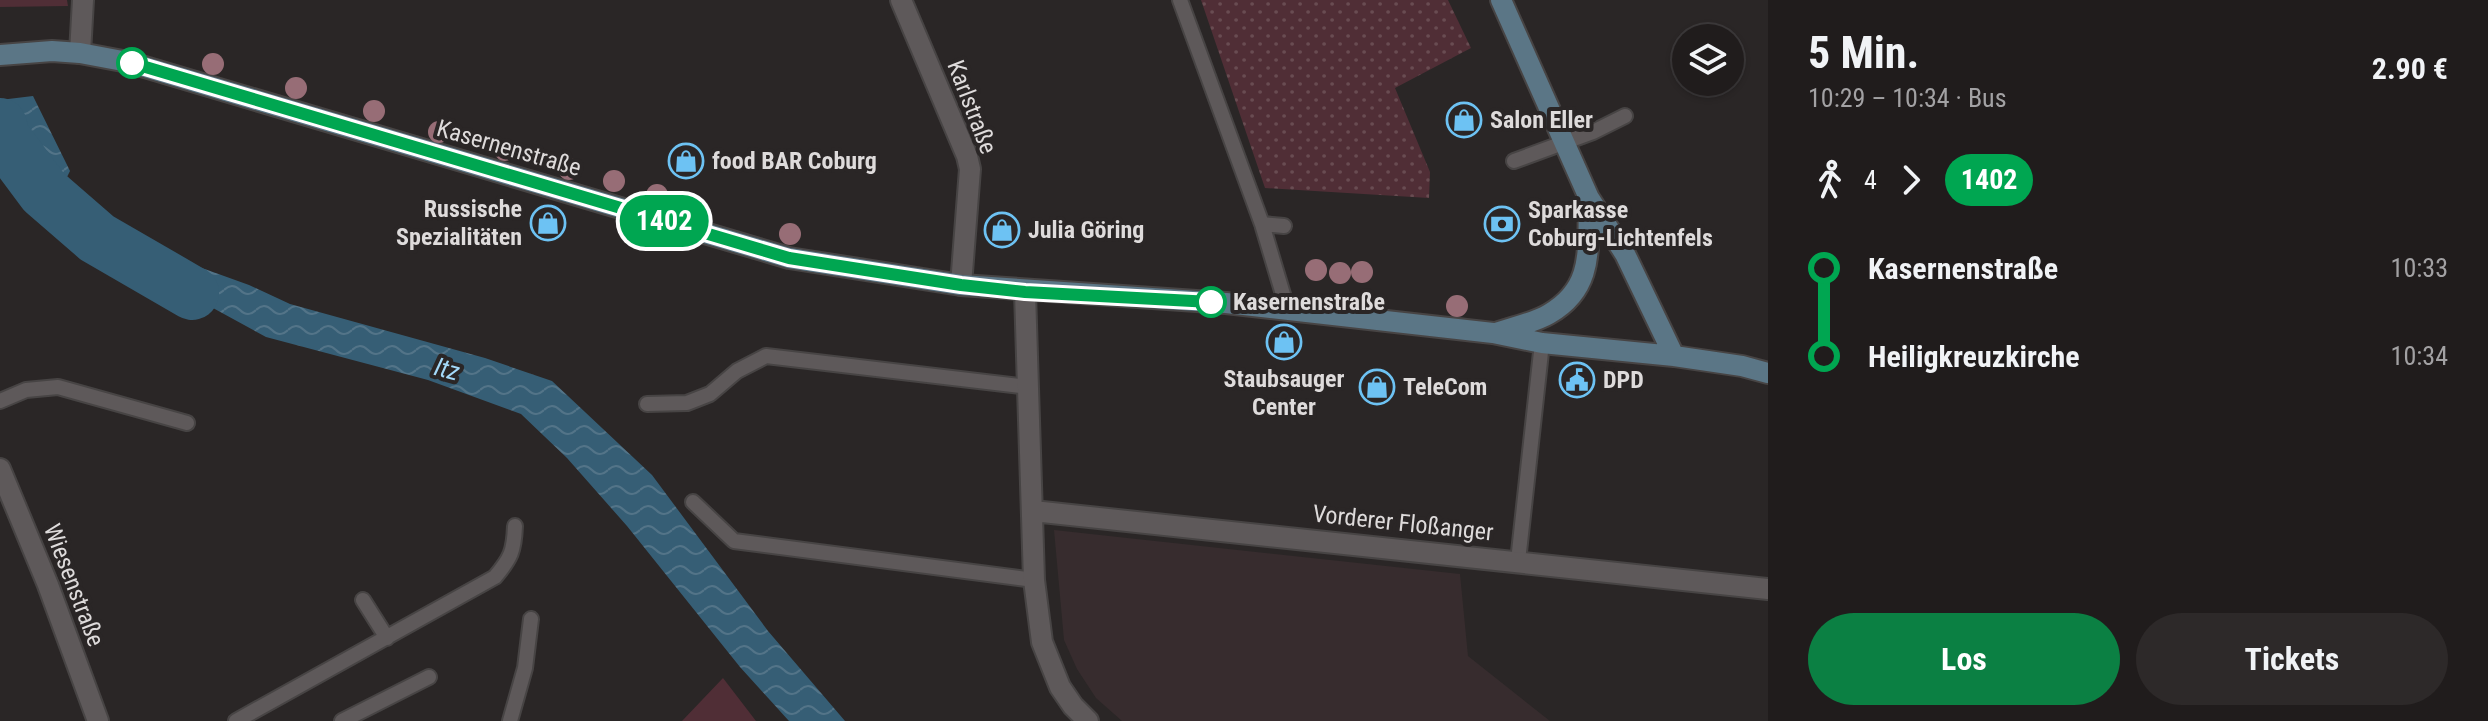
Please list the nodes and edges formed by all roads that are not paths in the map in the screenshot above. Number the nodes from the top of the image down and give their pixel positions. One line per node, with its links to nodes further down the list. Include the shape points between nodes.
1 (83, 0): 5 (street)
2 (901, 0): 13 (street, Karlstraße, via 970,169)
3 (1180, 0): 11 (lane)
4 (1501, 0): 8 (street)
5 (80, 53): 6 (street, Kasernenstraße); 13 (street, Kasernenstraße, via 128,62 789,258)
6 (0, 55)
7 (1625, 116): 8 (lane)
8 (1563, 141): 9 (lane); 10 (street)
9 (1514, 161)
10 (1589, 198): 16 (street, via 1586,270 1573,297 1547,316); 18 (street, via 1625,254)
11 (1262, 224): 12 (lane); 15 (lane)
12 (1284, 226)
13 (961, 285): 14 (street, Kasernenstraße)
14 (1025, 292): 15 (street, Kasernenstraße); 20 (street)
15 (1288, 311): 16 (street, Kasernenstraße)
16 (1493, 333): 17 (street, Kasernenstraße)
17 (1542, 343): 18 (street, Kasernenstraße); 28 (lane)
18 (1674, 356): 19 (street, Kasernenstraße)
19 (1768, 373)
20 (1029, 387): 22 (lane, via 766,356 710,394 687,403); 26 (street)
21 (0, 401): 23 (lane, via 26,390 58,387)
22 (647, 404)
23 (187, 423)
24 (0, 469): 35 (street, Wiesenstraße)
25 (693, 502): 29 (lane, via 734,541)
26 (1033, 511): 28 (street, Vorderer Floßanger); 29 (street)
27 (515, 526): 33 (lane, via 514,547 495,577)
28 (1518, 561): 30 (street, Vorderer Floßanger)
29 (1034, 580): 39 (street, via 1042,642 1060,687)
30 (1768, 589)
31 (363, 600): 33 (lane)
32 (531, 619): 38 (lane, via 525,668)
33 (387, 638): 36 (lane)
34 (429, 677): 37 (lane)
35 (98, 721)
36 (236, 721)
37 (342, 721)
38 (510, 721)
39 (1088, 721)

